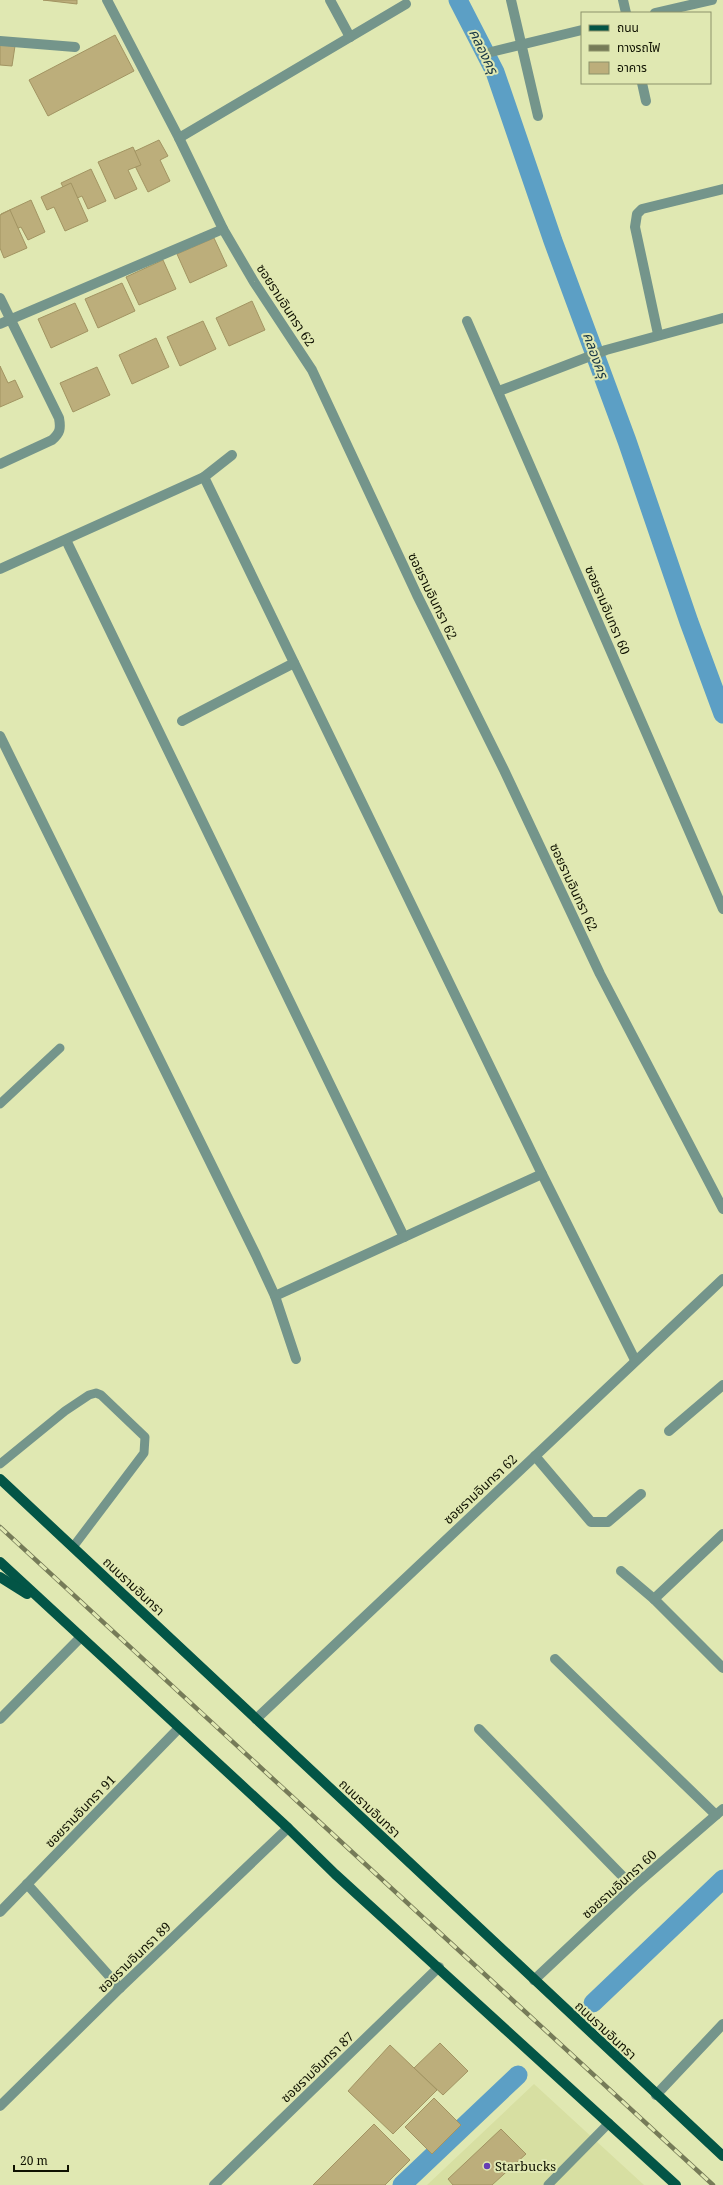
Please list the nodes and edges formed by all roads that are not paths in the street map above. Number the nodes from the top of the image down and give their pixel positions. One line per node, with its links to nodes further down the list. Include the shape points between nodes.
1 (107, 0): 18 (street, ซอยรามอินทรา 62)
2 (330, 0): 10 (street)
3 (511, 0): 12 (street)
4 (623, 0): 7 (street)
5 (712, 0): 8 (street)
6 (406, 4): 10 (street)
7 (626, 12)
8 (659, 12)
9 (581, 30): 12 (street)
10 (350, 37): 18 (street)
11 (0, 41): 13 (street)
12 (520, 45): 14 (street); 17 (street)
13 (75, 47)
14 (491, 52)
15 (642, 84): 16 (street)
16 (646, 101)
17 (538, 116)
18 (179, 138): 20 (street, ซอยรามอินทรา 62)
19 (723, 189): 26 (street, via 642,209 637,214 635,227)
20 (223, 229): 23 (street); 40 (street, ซอยรามอินทรา 62, via 315,376 600,974)
21 (0, 298): 23 (street)
22 (723, 318): 26 (street)
23 (11, 320): 25 (street); 29 (street, via 59,418 61,428 52,440)
24 (467, 321): 27 (street, ซอยรามอินทรา 60)
25 (0, 324)
26 (658, 334): 27 (street, via 606,350)
27 (499, 391): 36 (street, ซอยรามอินทรา 60)
28 (232, 455): 30 (street)
29 (0, 464)
30 (204, 477): 31 (street); 33 (street)
31 (66, 540): 32 (street); 41 (street)
32 (0, 569)
33 (294, 663): 34 (street); 39 (street)
34 (182, 722)
35 (0, 736): 43 (street)
36 (723, 909)
37 (60, 1048): 38 (lane)
38 (0, 1104)
39 (542, 1174): 41 (street); 45 (street)
40 (723, 1209)
41 (404, 1237): 43 (street)
42 (723, 1279): 45 (street, ซอยรามอินทรา 62)
43 (275, 1296): 44 (street)
44 (296, 1359)
45 (635, 1360): 48 (street, ซอยรามอินทรา 62)
46 (723, 1385): 47 (street)
47 (669, 1431)
48 (535, 1456): 51 (street, via 591,1522 608,1522); 63 (street, ซอยรามอินทรา 62)
49 (0, 1464): 53 (lane, via 66,1411 96,1393 145,1437 144,1453)
50 (0, 1479): 53 (main road, ถนนรามอินทรา)
51 (641, 1494)
52 (723, 1534): 57 (street)
53 (73, 1547): 63 (main road, ถนนรามอินทรา)
54 (0, 1562): 58 (main road)
55 (621, 1571): 57 (street)
56 (0, 1577): 58 (main road)
57 (654, 1599): 61 (street)
58 (49, 1608): 59 (main road)
59 (80, 1638): 62 (street); 64 (main road)
60 (555, 1659): 66 (street)
61 (722, 1667)
62 (0, 1719)
63 (256, 1719): 72 (main road, ถนนรามอินทรา)
64 (179, 1728): 67 (main road); 68 (street, ซอยรามอินทรา 91)
65 (479, 1729): 69 (street)
66 (719, 1812): 69 (street, ซอยรามอินทรา 60)
67 (288, 1828): 71 (main road, via 335,1874); 73 (street, ซอยรามอินทรา 89)
68 (27, 1884): 70 (street, ซอยรามอินทรา 91); 73 (street)
69 (633, 1887): 72 (street, ซอยรามอินทรา 60)
70 (0, 1912)
71 (439, 1967): 77 (main road); 79 (street, ซอยรามอินทรา 87)
72 (534, 1980): 75 (main road, ถนนรามอินทรา)
73 (120, 1988): 76 (street, ซอยรามอินทรา 89)
74 (723, 2024): 75 (street)
75 (656, 2095): 78 (main road, ถนนรามอินทรา)
76 (0, 2106)
77 (609, 2123): 80 (lane); 81 (main road)
78 (723, 2156)
79 (214, 2185)
80 (548, 2185)
81 (676, 2185)

